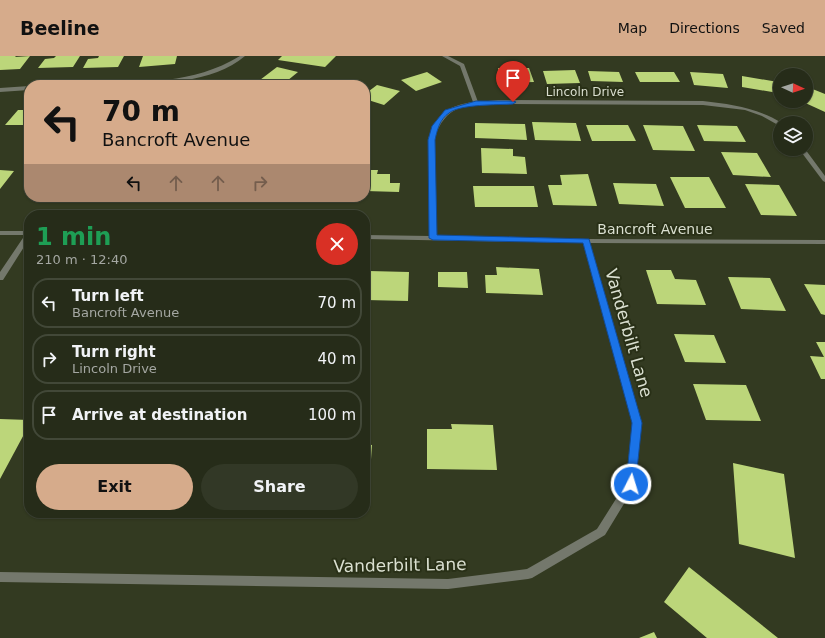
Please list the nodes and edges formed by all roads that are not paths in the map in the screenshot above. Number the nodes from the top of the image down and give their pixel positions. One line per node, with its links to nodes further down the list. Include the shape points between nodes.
1 (243, 56): 3 (street, via 230,66 204,76)
2 (444, 56): 6 (street, via 462,66)
3 (175, 80)
4 (24, 88): 5 (street)
5 (0, 90)
6 (476, 103): 7 (street, Lincoln Drive, via 707,104 750,110); 13 (street, Lincoln Drive, via 447,111 435,126 431,140)
7 (773, 120)
8 (807, 156): 9 (street)
9 (825, 180)
10 (0, 233): 11 (street)
11 (24, 234)
12 (370, 237): 13 (street, Bancroft Avenue)
13 (433, 238): 14 (street, Bancroft Avenue)
14 (586, 240): 16 (street, Bancroft Avenue); 18 (street, Vanderbilt Lane, via 637,423 631,484 601,532 528,574 448,584)
15 (24, 242): 17 (street)
16 (825, 242)
17 (0, 278)
18 (0, 577)

